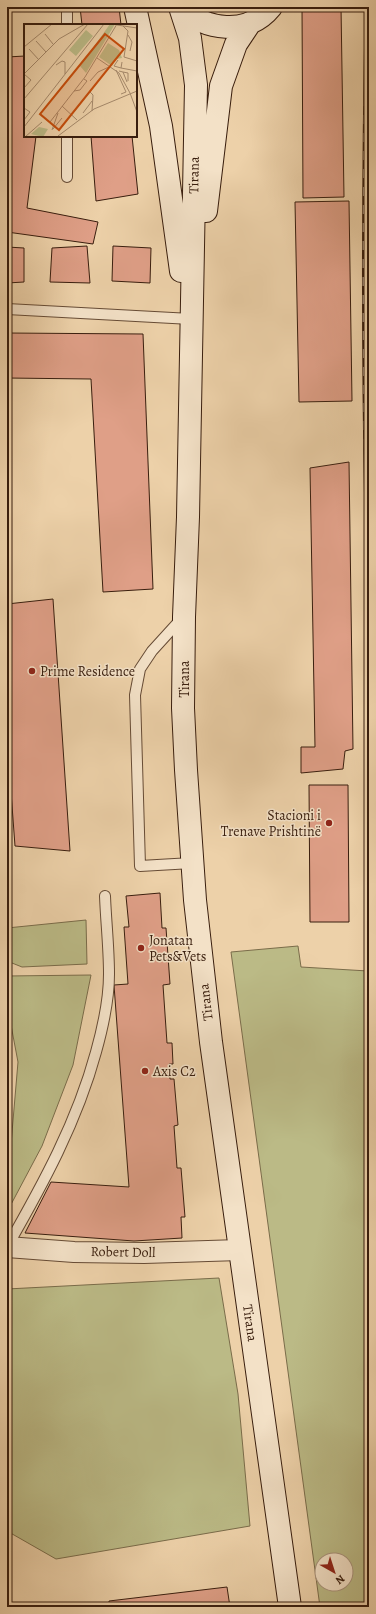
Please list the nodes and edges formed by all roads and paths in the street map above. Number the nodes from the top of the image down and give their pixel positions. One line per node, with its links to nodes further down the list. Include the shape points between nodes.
1 (67, 7): 6 (lane)
2 (135, 7): 10 (main road, via 161,126)
3 (180, 7): 5 (main road, via 195,19 212,26 231,28); 10 (main road, Tirana, via 190,38 196,85)
4 (271, 7): 5 (main road)
5 (250, 23): 11 (main road, Tirana, via 236,44 221,86)
6 (67, 24)
7 (67, 137): 8 (lane)
8 (67, 177)
9 (7, 309): 10 (lane)
10 (189, 319): 11 (main road)
11 (191, 343): 12 (main road, Tirana)
12 (184, 617): 13 (main road, Tirana, via 184,708); 13 (lane, via 152,651 140,669 135,695 140,866)
13 (192, 863): 16 (main road, Tirana, via 210,1034)
14 (105, 896): 15 (lane, via 110,975 104,1026 89,1080 70,1129 41,1188)
15 (7, 1247): 16 (street, Robert Doll, via 136,1253)
16 (240, 1250): 17 (main road, Tirana)
17 (290, 1607)

